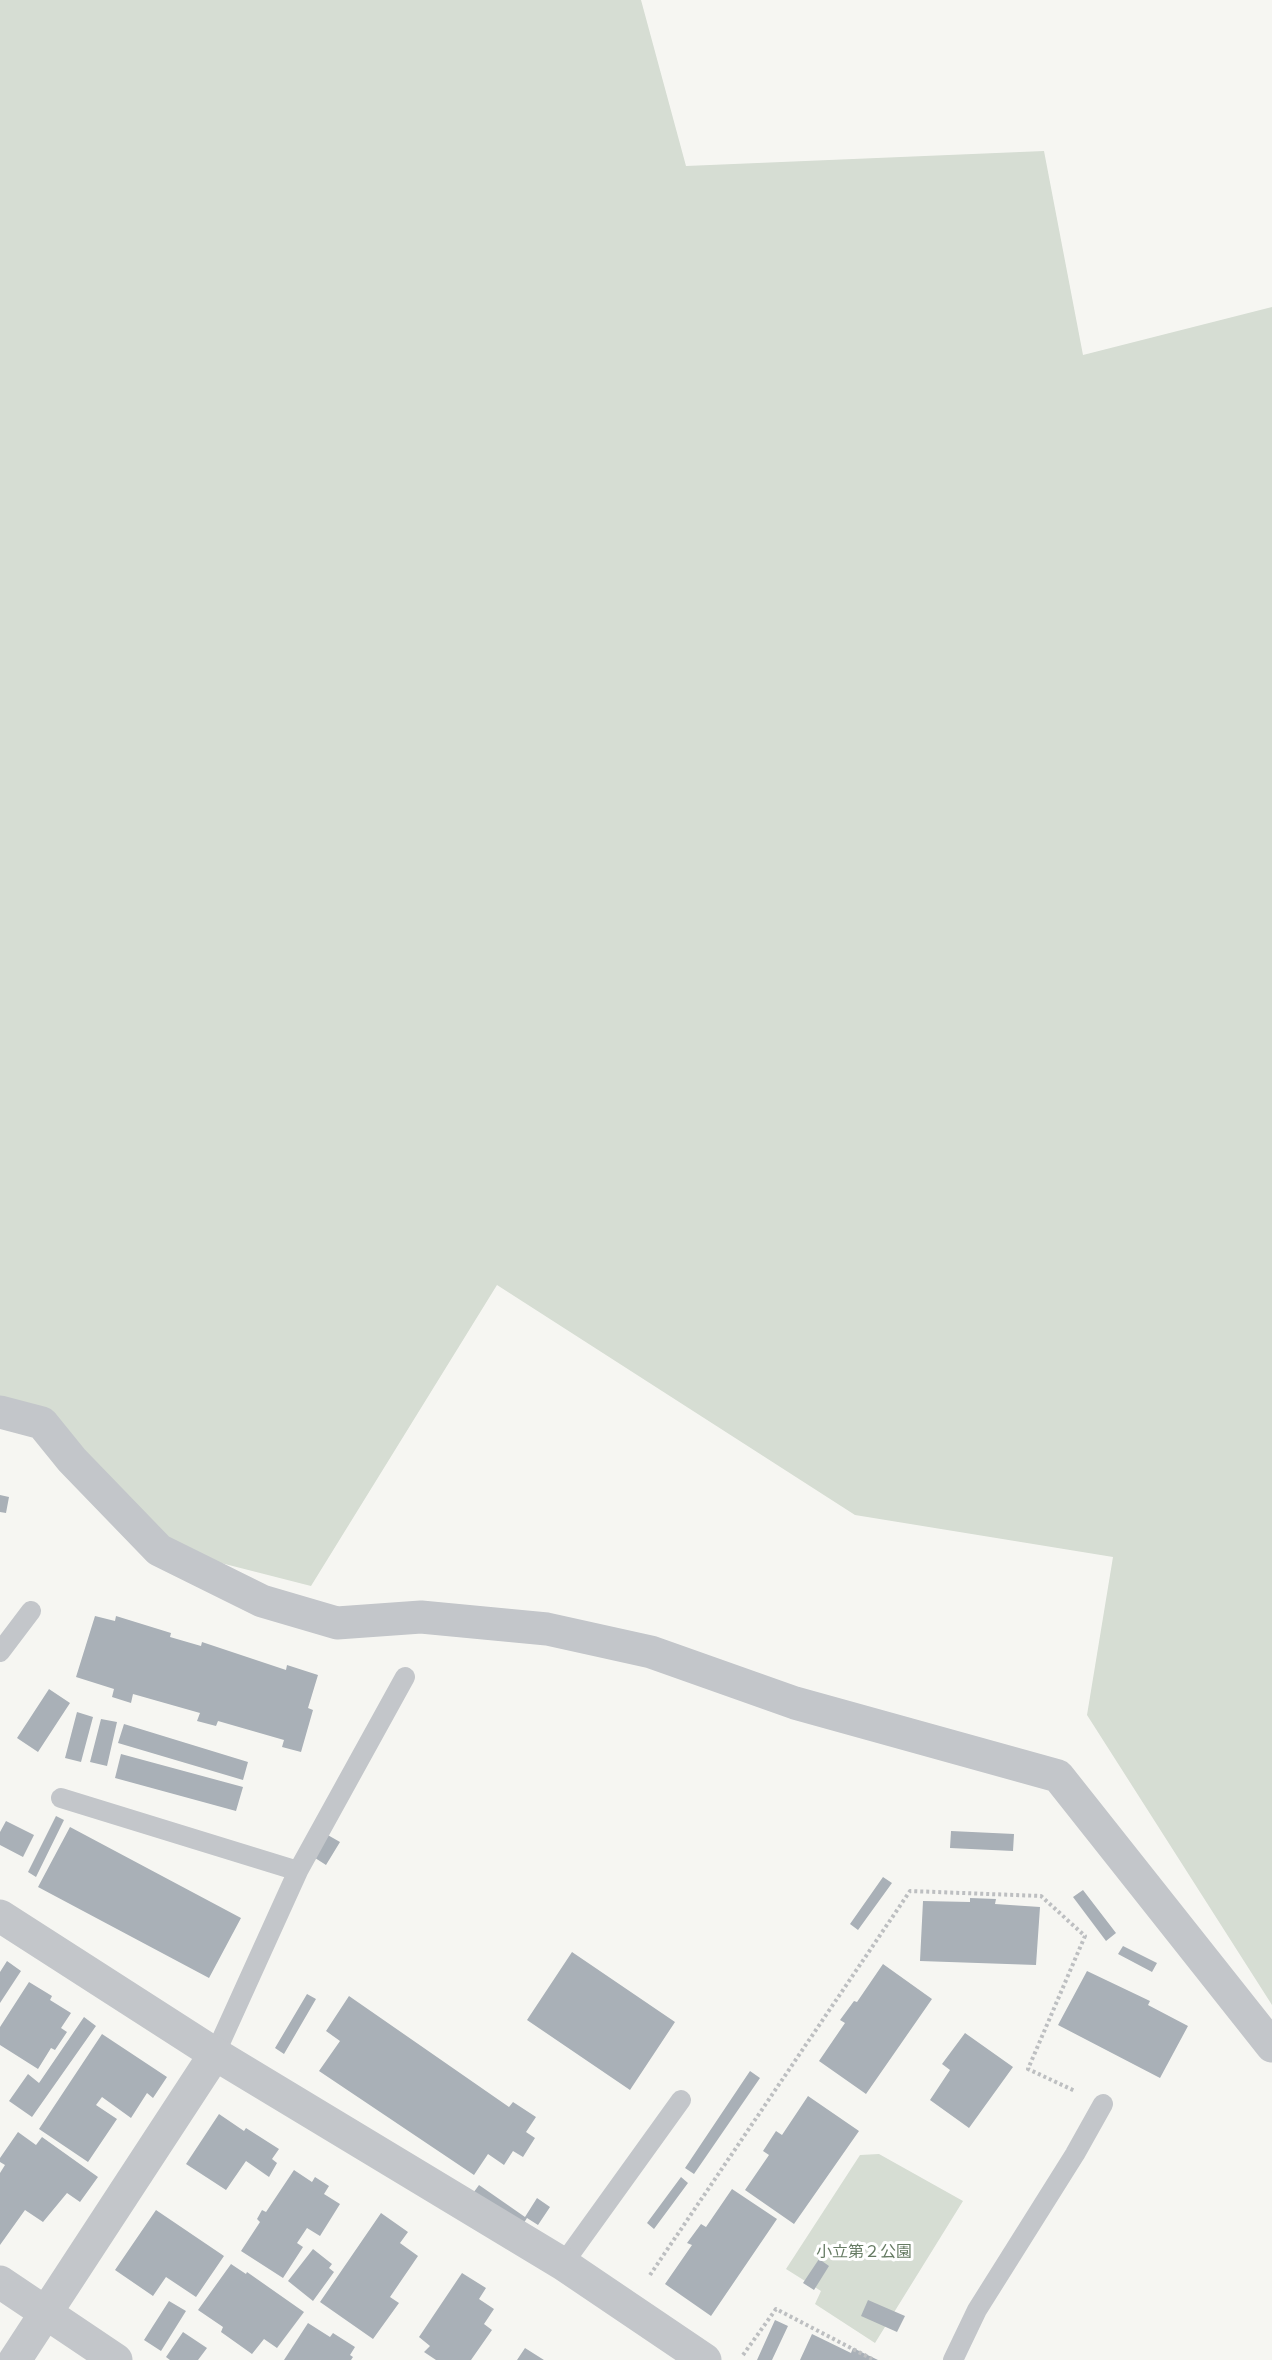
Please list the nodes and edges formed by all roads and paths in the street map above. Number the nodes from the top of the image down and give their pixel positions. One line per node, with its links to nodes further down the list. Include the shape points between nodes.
1 (0, 1412): 8 (street, via 42,1423 72,1460 159,1550 262,1601 337,1623 421,1617 547,1629 651,1652 795,1703 1058,1776)
2 (31, 1611): 3 (lane)
3 (0, 1652)
4 (405, 1677): 6 (lane)
5 (61, 1798): 6 (lane)
6 (298, 1871): 9 (lane)
7 (0, 1916): 9 (street)
8 (1272, 2046)
9 (215, 2054): 12 (street); 15 (street)
10 (681, 2100): 12 (lane)
11 (1103, 2104): 14 (path, via 1028,2069 1085,1936 1041,1896 910,1891); 21 (lane, via 1076,2154 977,2310)
12 (563, 2264): 18 (street)
13 (0, 2282): 15 (street)
14 (644, 2285)
15 (45, 2312): 16 (street); 17 (street)
16 (15, 2360)
17 (116, 2360)
18 (705, 2360)
19 (739, 2360): 20 (path, via 776,2308)
20 (874, 2360)
21 (953, 2360)

